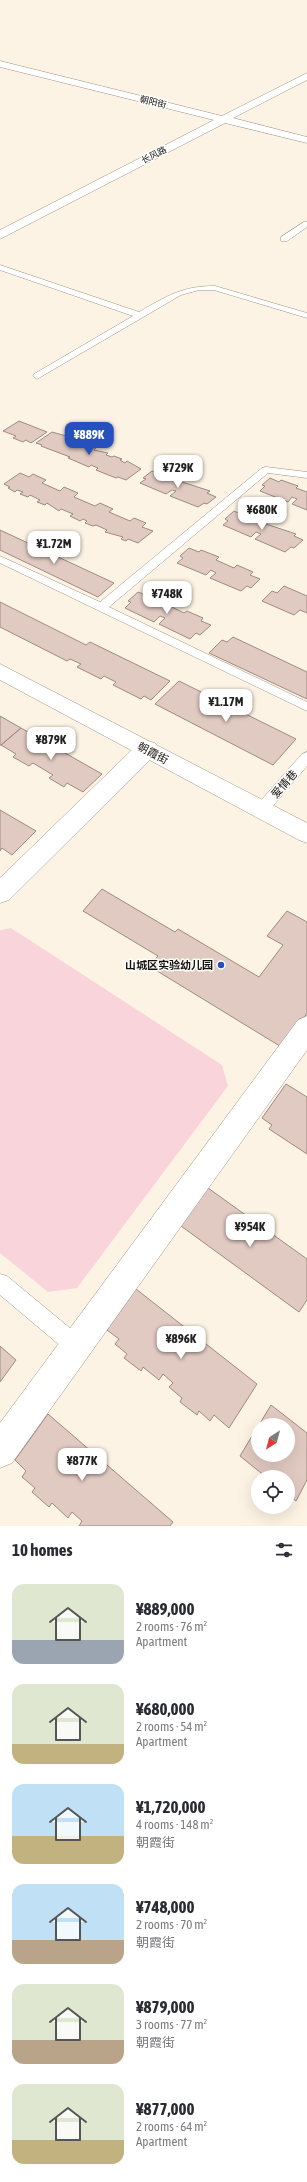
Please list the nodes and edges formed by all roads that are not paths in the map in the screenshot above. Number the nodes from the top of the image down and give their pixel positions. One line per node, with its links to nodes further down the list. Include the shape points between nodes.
1 (0, 58): 5 (main road, 朝阳街)
2 (0, 64): 5 (main road, 朝阳街)
3 (307, 69): 5 (main road, 长风路)
4 (307, 76): 5 (main road, 长风路)
5 (222, 116): 6 (main road, 朝阳街); 7 (main road, 朝阳街); 9 (main road, 长风路); 10 (main road, 长风路)
6 (307, 134)
7 (307, 140)
8 (307, 224): 11 (lane)
9 (0, 226)
10 (0, 235)
11 (284, 239)
12 (0, 267): 13 (lane)
13 (139, 315): 14 (lane, via 178,293 198,288 215,288); 15 (lane)
14 (307, 316)
15 (37, 376)
16 (307, 475): 18 (lane, via 266,470)
17 (0, 559): 18 (lane)
18 (100, 608): 20 (lane)
19 (0, 671): 21 (main road, 朝霞街)
20 (307, 707)
21 (147, 749): 23 (main road, 朝霞街); 25 (main road)
22 (307, 758): 23 (lane, 爱情巷)
23 (261, 810): 24 (main road, 朝霞街)
24 (307, 834)
25 (0, 893)
26 (307, 1028): 28 (main road)
27 (0, 1283): 28 (lane)
28 (76, 1346): 29 (main road)
29 (0, 1451)

